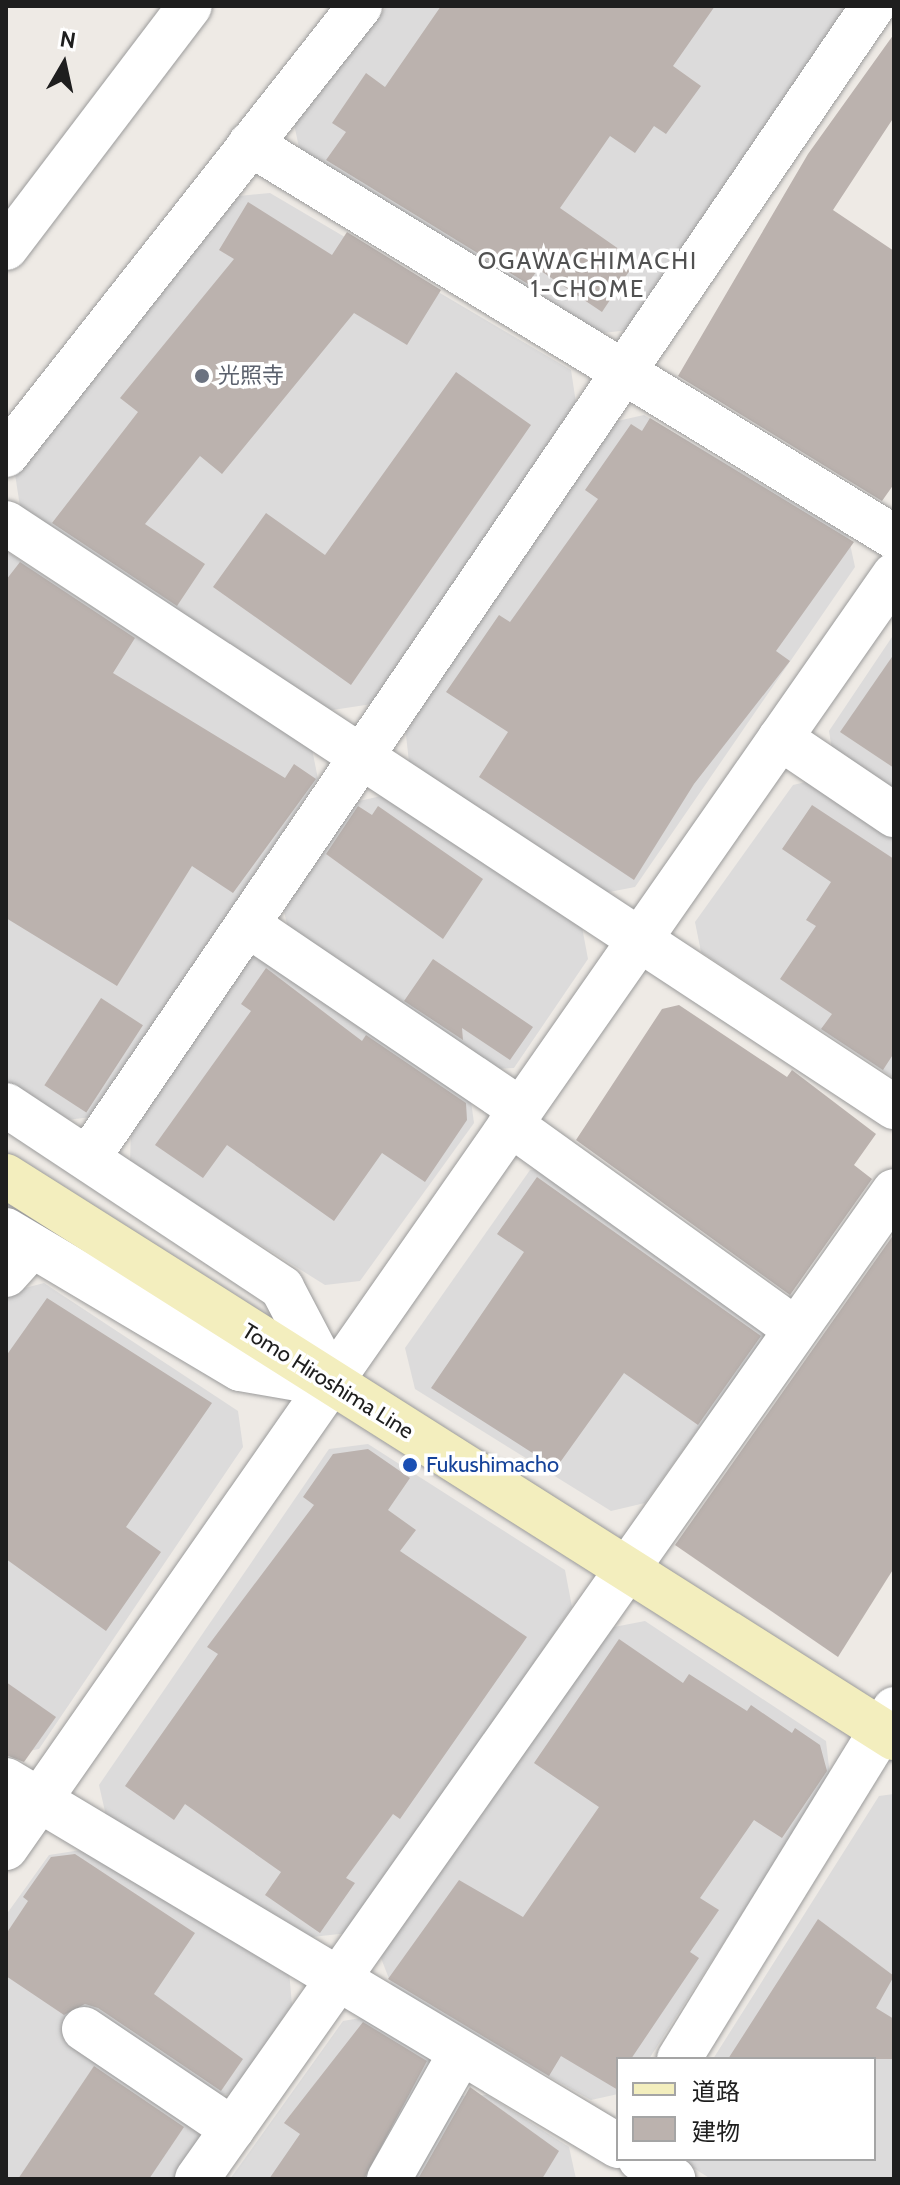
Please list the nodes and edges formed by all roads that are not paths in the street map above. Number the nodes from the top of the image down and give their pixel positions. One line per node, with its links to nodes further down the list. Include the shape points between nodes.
1 (190, 6): 5 (street)
2 (360, 6): 4 (street)
3 (873, 6): 6 (street)
4 (250, 144): 6 (street); 7 (street)
5 (6, 248)
6 (620, 372): 9 (street); 12 (street)
7 (6, 455)
8 (6, 523): 12 (street)
9 (894, 537)
10 (894, 575): 11 (street)
11 (780, 738): 13 (street); 15 (street)
12 (362, 754): 14 (street); 15 (street)
13 (894, 815)
14 (248, 925): 18 (street); 19 (street)
15 (639, 939): 17 (street); 18 (street)
16 (6, 1105): 19 (street)
17 (894, 1107)
18 (515, 1116): 23 (street); 24 (street)
19 (88, 1158): 24 (street, via 282,1288)
20 (6, 1176): 24 (main road, Tomo Hiroshima Line)
21 (894, 1191): 23 (street)
22 (15, 1250): 24 (street, via 240,1369)
23 (795, 1329): 25 (street)
24 (333, 1385): 25 (main road, Tomo Hiroshima Line); 27 (street)
25 (625, 1568): 26 (main road, Tomo Hiroshima Line); 29 (street)
26 (890, 1726): 32 (street)
27 (22, 1790): 28 (street); 29 (street)
28 (6, 1848)
29 (334, 1981): 31 (street); 33 (street)
30 (84, 2029): 33 (street)
31 (460, 2054): 34 (street); 37 (street)
32 (680, 2057)
33 (232, 2129): 36 (street)
34 (616, 2145)
35 (643, 2161): 38 (street)
36 (197, 2179)
37 (389, 2179)
38 (673, 2179)

